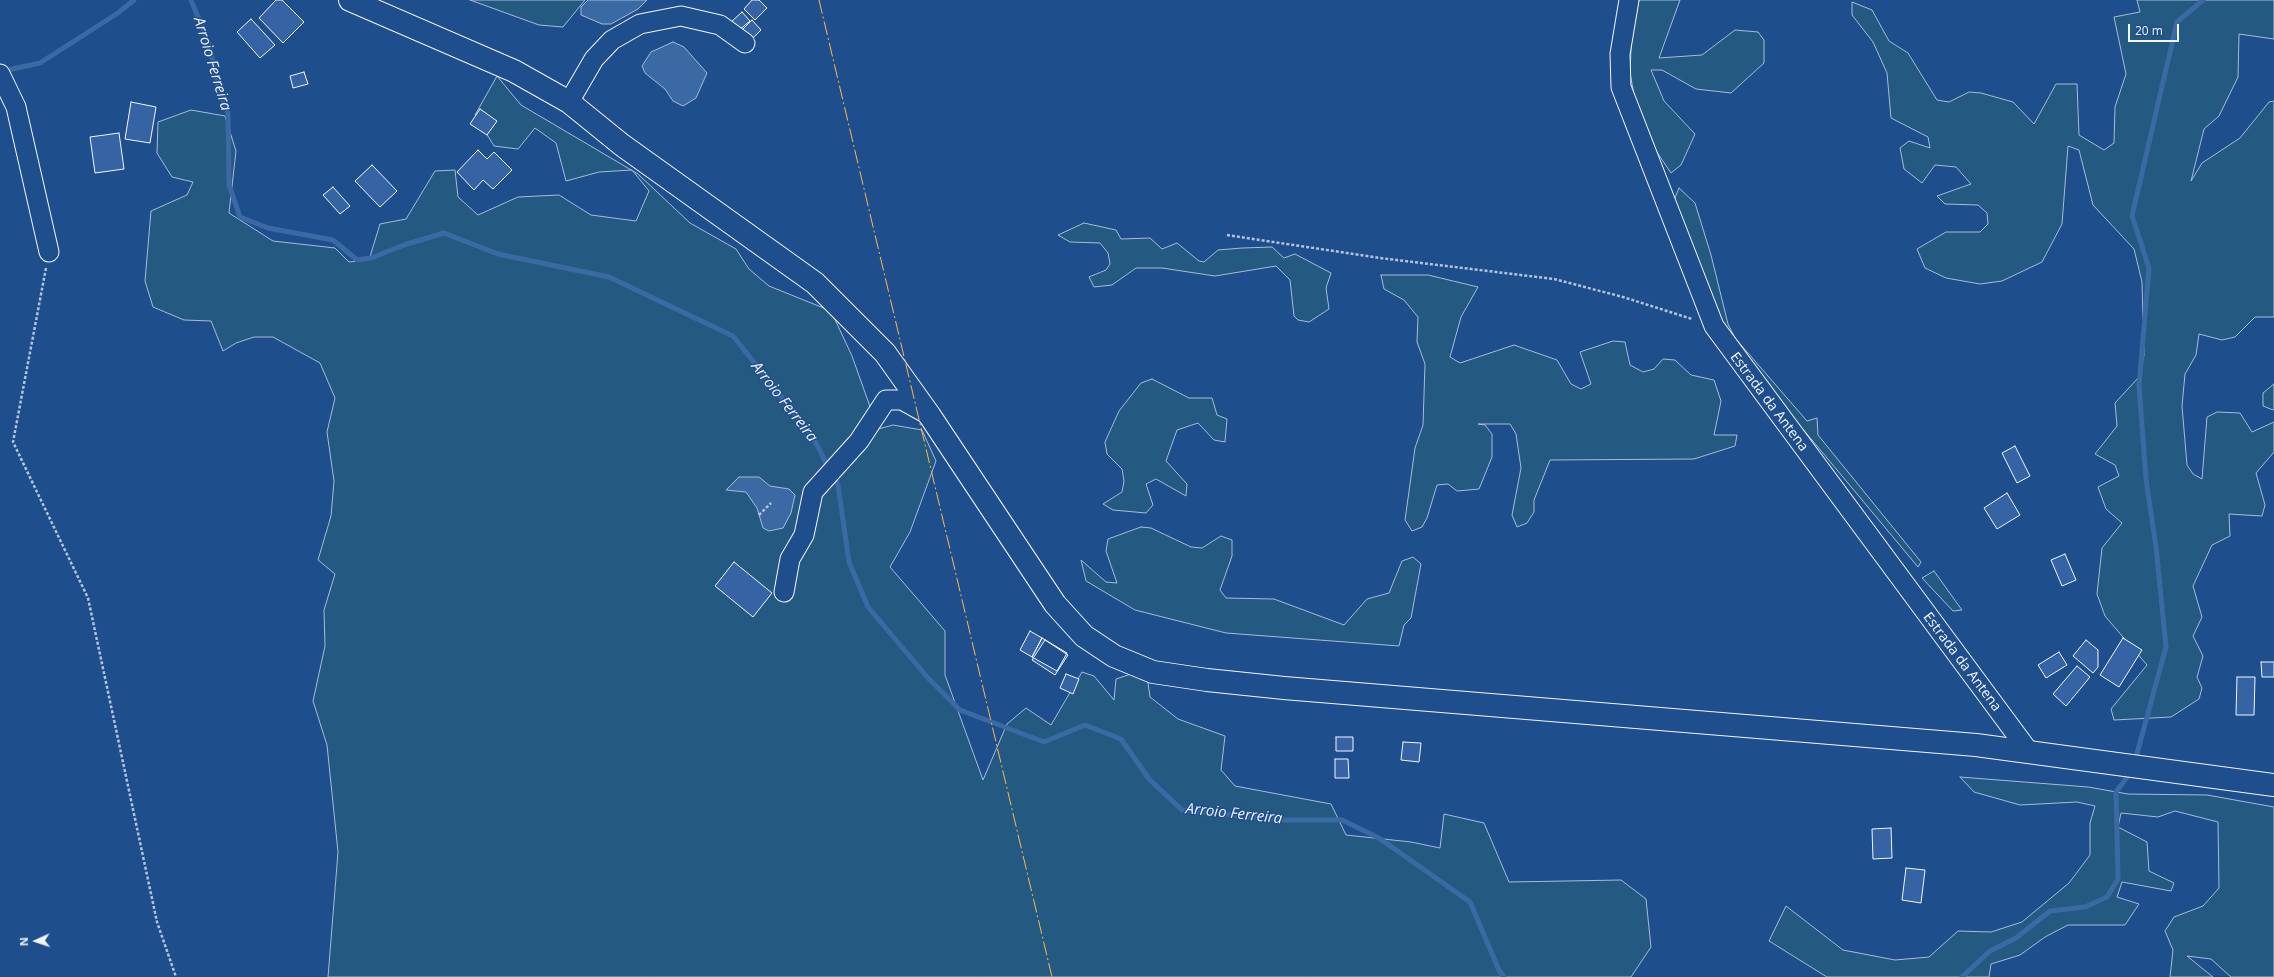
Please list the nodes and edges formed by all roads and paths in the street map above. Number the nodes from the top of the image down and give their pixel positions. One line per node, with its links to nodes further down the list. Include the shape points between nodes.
1 (350, 0): 5 (main road, via 514,71)
2 (1629, 0): 8 (street, Estrada da Antena, via 1620,54 1621,86)
3 (745, 43): 5 (street, via 720,24 681,16 640,24 612,40 594,59)
4 (0, 74): 7 (street, via 16,107)
5 (569, 102): 9 (main road, via 622,145 815,283 885,353)
6 (1227, 235): 8 (path, via 1380,258 1554,279 1623,297)
7 (49, 252): 15 (path, via 13,442 88,598 157,922)
8 (1714, 326): 13 (street, Estrada da Antena)
9 (930, 416): 12 (street, via 902,400 886,400 859,441 813,492 804,535 790,559); 13 (main road, via 1055,604 1084,636 1114,656 1153,672 1284,688 1968,745)
10 (771, 503): 11 (path)
11 (759, 515)
12 (784, 592)
13 (2030, 753): 14 (main road)
14 (2274, 785)
15 (176, 977)

